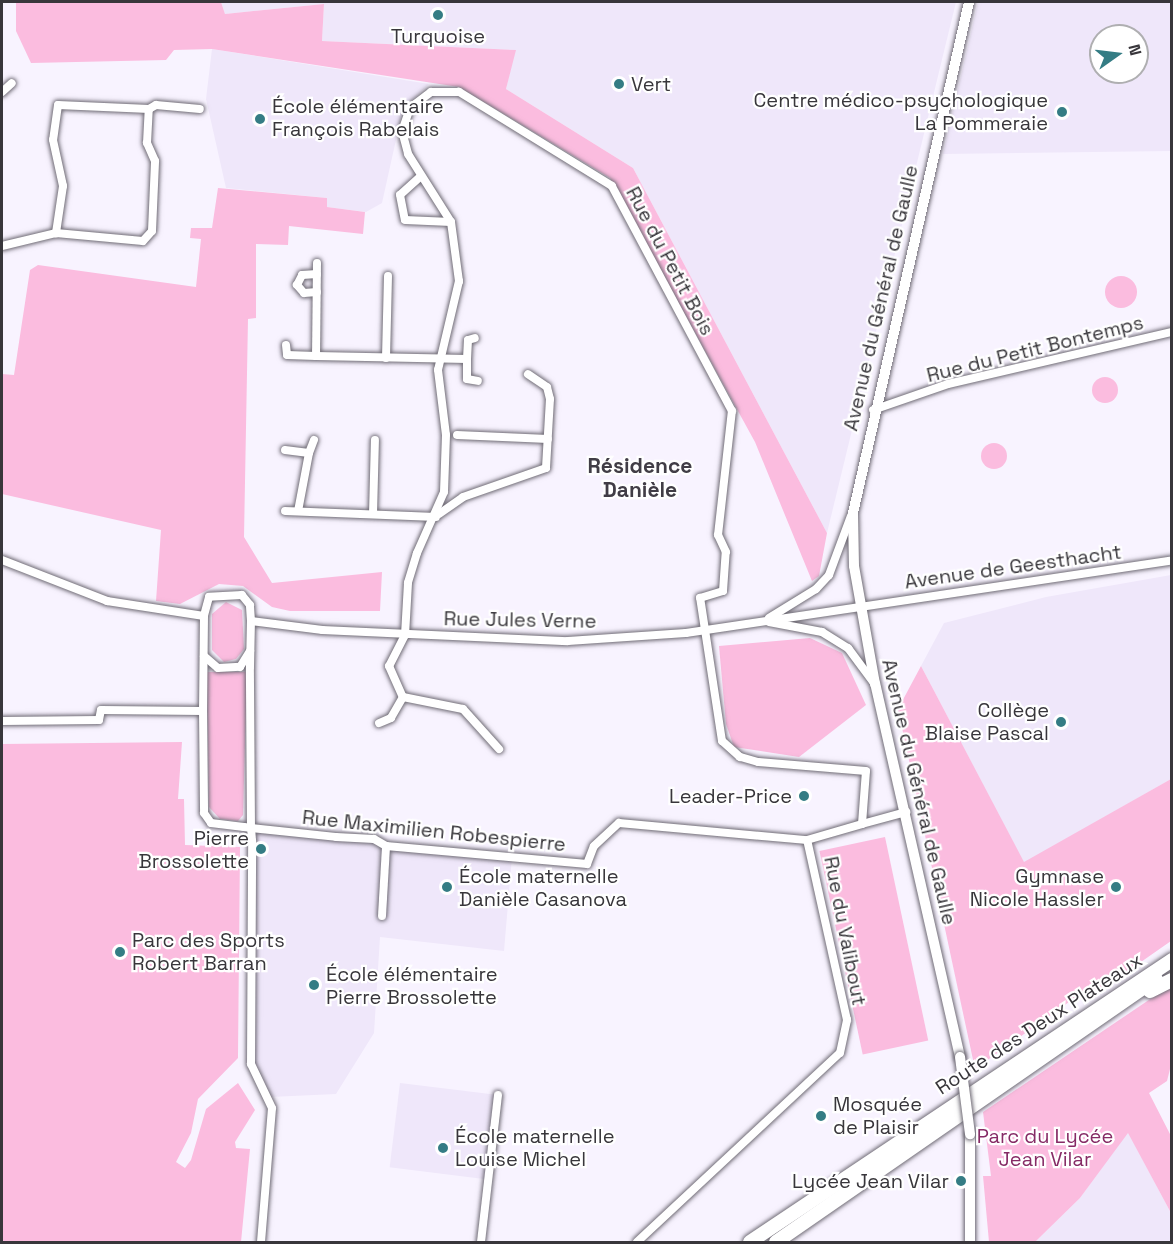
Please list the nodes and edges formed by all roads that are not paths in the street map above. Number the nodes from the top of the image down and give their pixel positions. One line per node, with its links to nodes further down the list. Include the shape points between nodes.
1 (969, 2): 23 (street, Avenue du Général de Gaulle)
2 (12, 83): 3 (street)
3 (2, 92)
4 (149, 109): 5 (street, via 156,105); 8 (street, via 58,105 53,140 63,186); 8 (street, via 147,143 155,161 152,231 143,241)
5 (200, 109)
6 (421, 176): 7 (street, Rue du Petit Bois); 7 (street, via 400,195 405,220); 43 (street, Rue du Petit Bois, via 402,131 410,108 431,92 459,92 612,186 732,411 718,535 726,552 723,591 700,598)
7 (451, 222): 20 (street, Rue du Petit Bois, via 459,281)
8 (56, 233): 9 (street)
9 (2, 246)
10 (317, 263): 11 (street)
11 (317, 274): 13 (street); 13 (street, via 302,274 297,285 304,293)
12 (388, 276): 18 (street)
13 (316, 292): 17 (street)
14 (1172, 332): 23 (street, Rue du Petit Bontemps, via 948,384)
15 (475, 338): 19 (street, via 468,339)
16 (286, 345): 17 (street, via 287,355)
17 (316, 356): 18 (street)
18 (386, 358): 20 (street)
19 (467, 359): 20 (street); 22 (street, via 467,379)
20 (440, 360): 30 (street, Rue du Petit Bois, via 446,435)
21 (528, 374): 25 (street, via 547,387)
22 (478, 381)
23 (872, 410): 34 (street, Avenue du Général de Gaulle)
24 (457, 435): 25 (street)
25 (548, 439): 31 (street, via 546,468)
26 (314, 440): 29 (street)
27 (375, 440): 35 (street)
28 (285, 450): 29 (street)
29 (309, 453): 33 (street)
30 (444, 492): 31 (street); 36 (street, Rue du Petit Bois)
31 (463, 497): 36 (street)
32 (285, 511): 33 (street)
33 (298, 511): 35 (street)
34 (853, 513): 39 (street, Avenue du Général de Gaulle); 42 (street, via 829,574 816,589)
35 (373, 514): 36 (street)
36 (437, 515): 44 (street, Rue du Petit Bois, via 408,583)
37 (2, 560): 40 (street, via 107,601)
38 (1172, 560): 39 (street, Avenue de Geesthacht)
39 (859, 605): 42 (street, Rue Jules Verne); 47 (street, Avenue du Général de Gaulle)
40 (204, 616): 41 (street, via 209,597 226,593 242,595 250,605); 46 (street)
41 (251, 621): 44 (street, Rue Jules Verne); 45 (street)
42 (763, 621): 43 (street, Rue Jules Verne); 47 (street, via 822,632 848,648)
43 (706, 629): 44 (street, Rue Jules Verne, via 568,641); 54 (street, via 722,741 730,751 758,762 866,771)
44 (405, 635): 48 (street, via 389,666)
45 (250, 651): 46 (street, via 240,667 218,668); 55 (street)
46 (204, 656): 49 (street, Rue Maximilien Robespierre)
47 (875, 684): 53 (street, Avenue du Général de Gaulle)
48 (403, 698): 51 (street, via 391,718); 52 (street, via 463,709)
49 (203, 711): 50 (street, via 101,710 99,720); 55 (street, Rue Maximilien Robespierre, via 204,813 211,823)
50 (2, 721)
51 (379, 723)
52 (499, 749)
53 (906, 812): 54 (street, Rue du Valibout); 71 (street, Avenue du Général de Gaulle, bridge, via 960,1057 970,1134)
54 (862, 824): 56 (street, Rue du Valibout)
55 (251, 828): 57 (street, Rue Maximilien Robespierre, via 374,839); 66 (street, via 251,1064 272,1108)
56 (807, 840): 57 (street, Rue Maximilien Robespierre, via 619,823 594,846 587,864); 68 (street, Rue du Valibout, via 847,1020 840,1053)
57 (387, 846): 58 (street)
58 (382, 916)
59 (1172, 950): 63 (main road)
60 (1172, 960): 63 (main road, Route des Deux Plateaux)
61 (1172, 969): 64 (main road, Route des Deux Plateaux)
62 (1172, 980): 64 (main road)
63 (1116, 993): 69 (main road, Route des Deux Plateaux)
64 (1134, 998): 70 (main road, Route des Deux Plateaux)
65 (498, 1095): 67 (street)
66 (261, 1242)
67 (481, 1242)
68 (637, 1242)
69 (750, 1242)
70 (776, 1242)
71 (970, 1242)

